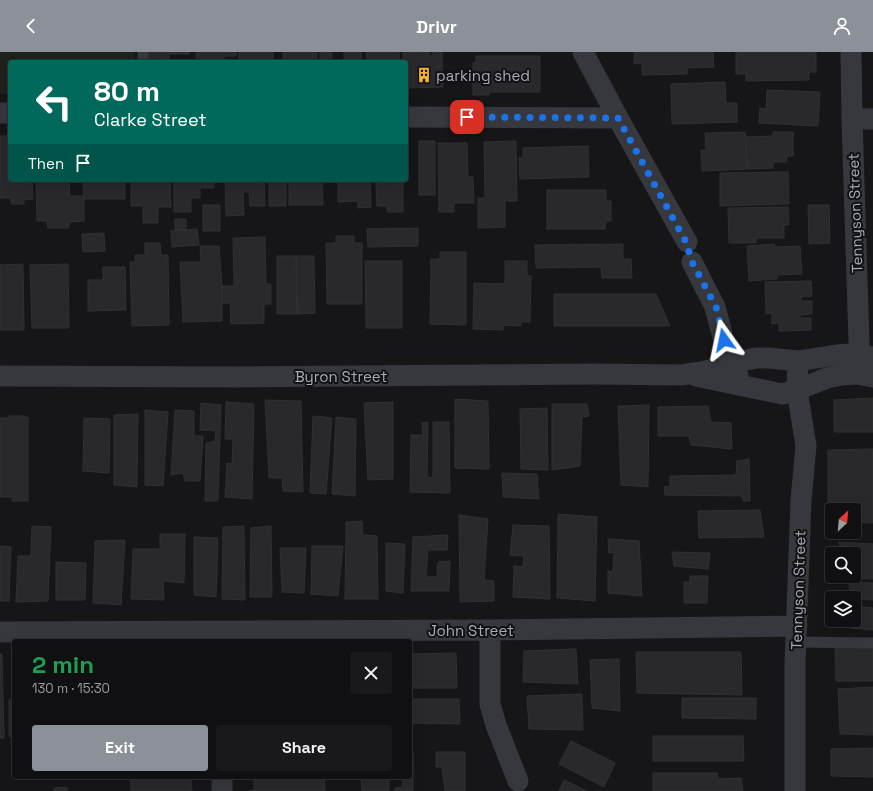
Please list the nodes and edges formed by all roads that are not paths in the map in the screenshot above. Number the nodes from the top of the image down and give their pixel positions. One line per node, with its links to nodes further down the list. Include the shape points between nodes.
1 (583, 52): 4 (street)
2 (852, 52): 5 (street, Tennyson Street)
3 (408, 117): 4 (street)
4 (618, 118): 7 (street)
5 (852, 119): 6 (street); 11 (street, Tennyson Street)
6 (873, 119)
7 (686, 242): 8 (lane)
8 (692, 262): 10 (street, via 716,307)
9 (798, 361): 10 (street, Byron Street, via 762,358); 11 (street, Byron Street, via 836,355); 15 (street, Tennyson Street)
10 (732, 363): 12 (street, Byron Street, via 708,371); 14 (street)
11 (866, 366): 15 (street, Byron Street, via 852,374 836,376)
12 (681, 375): 13 (street, Byron Street); 14 (street, Byron Street)
13 (0, 376)
14 (740, 385): 15 (street, Byron Street, via 782,394)
15 (798, 390): 18 (street, Tennyson Street, via 806,446 801,500)
16 (490, 630): 18 (street, John Street); 19 (street, John Street); 22 (street, via 490,704)
17 (0, 632): 19 (street, John Street)
18 (797, 634): 20 (lane); 24 (street, Tennyson Street)
19 (219, 636)
20 (873, 643)
21 (222, 779): 23 (street)
22 (518, 781)
23 (222, 791)
24 (795, 791)

